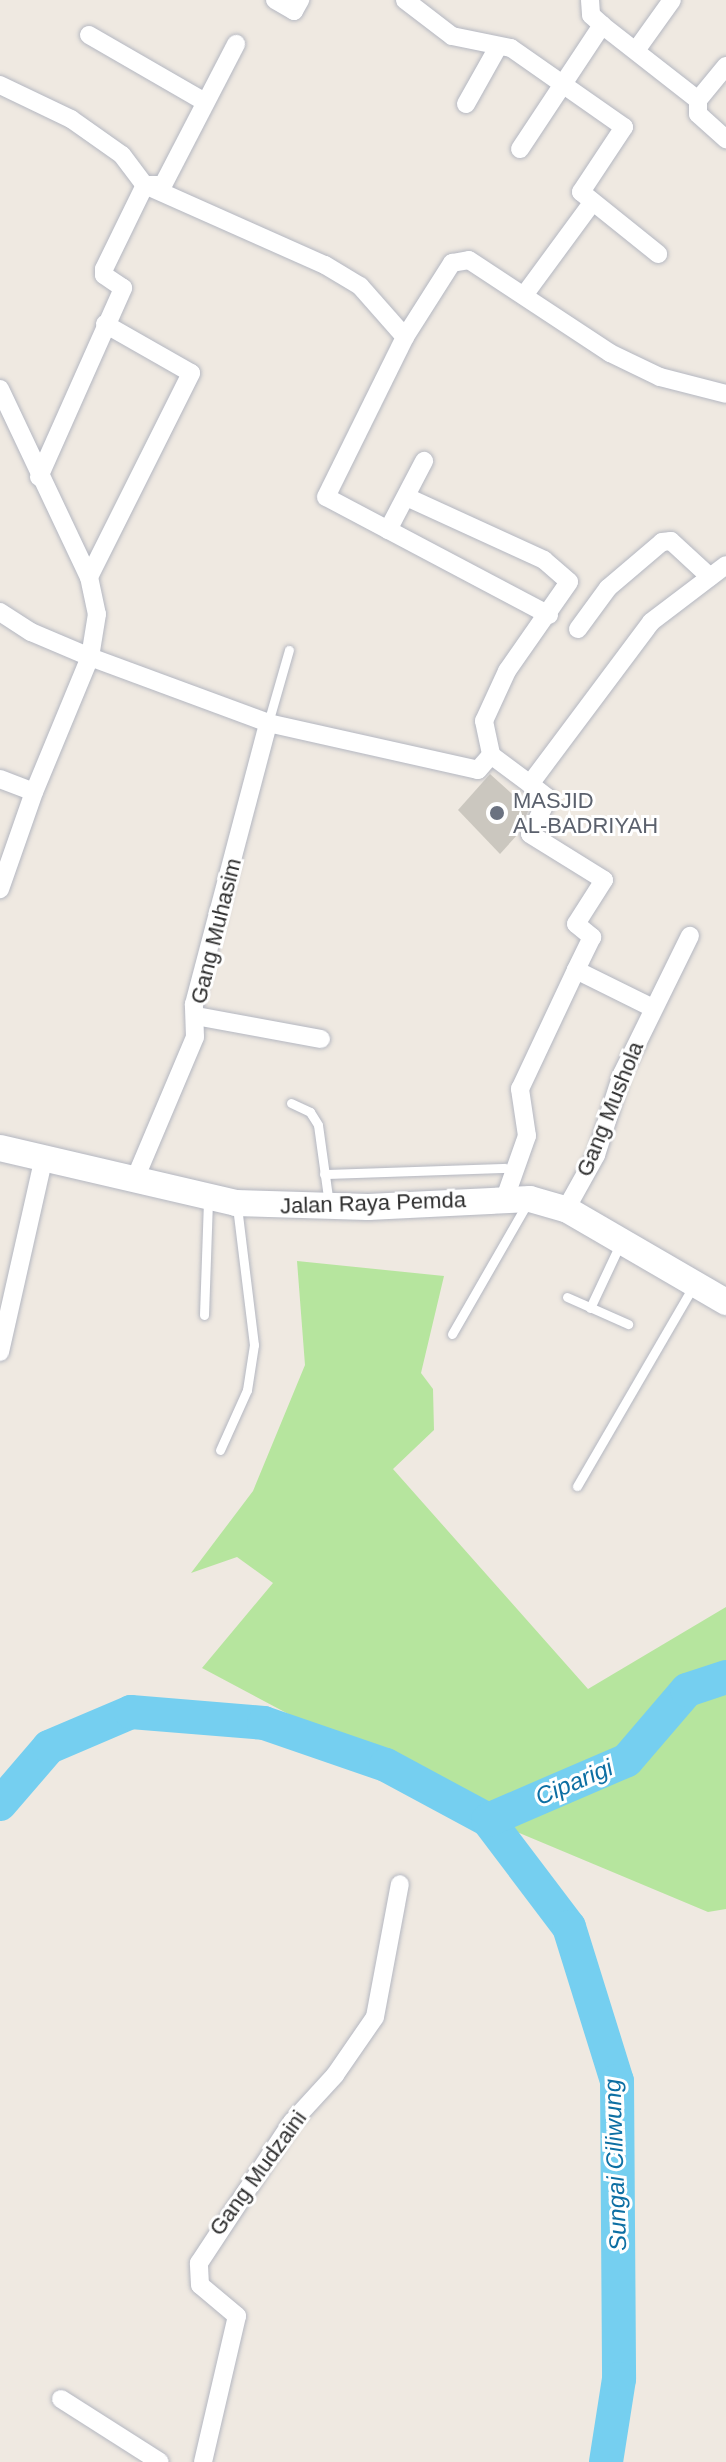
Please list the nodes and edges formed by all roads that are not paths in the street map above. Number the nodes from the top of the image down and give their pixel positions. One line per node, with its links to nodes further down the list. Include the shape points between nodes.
1 (275, 0): 2 (street, via 294,11)
2 (300, 0)
3 (405, 0): 9 (street, via 452,36)
4 (590, 0): 6 (street, via 591,15)
5 (672, 0): 10 (street)
6 (602, 25): 10 (street); 12 (street)
7 (89, 35): 15 (street)
8 (236, 44): 15 (street)
9 (498, 47): 12 (street, via 511,48); 16 (street)
10 (637, 49): 14 (street)
11 (726, 66): 14 (street)
12 (564, 83): 18 (street); 20 (street, via 624,127 581,192)
13 (0, 85): 19 (street, via 71,119 122,155)
14 (698, 100): 17 (street, via 698,114)
15 (205, 102): 19 (street, via 163,185)
16 (466, 104)
17 (726, 139)
18 (520, 149)
19 (145, 185): 23 (street, via 104,269 104,275 123,288); 24 (street, via 325,265 360,286)
20 (591, 204): 21 (street); 22 (street)
21 (658, 254)
22 (525, 294): 24 (street, via 463,258 452,263); 26 (street, via 610,353 660,377)
23 (105, 324): 28 (street); 32 (street, via 191,373)
24 (405, 337): 30 (street, via 326,497)
25 (0, 389): 28 (street)
26 (726, 394)
27 (424, 461): 30 (street)
28 (39, 477): 32 (street)
29 (411, 499): 35 (street, via 566,575 567,589)
30 (388, 530): 35 (street)
31 (726, 565): 33 (street)
32 (89, 577): 38 (street, via 97,614)
33 (710, 577): 36 (street, via 671,541 662,542 608,588); 42 (street, via 651,622)
34 (0, 612): 38 (street, via 31,632)
35 (549, 615): 40 (street, via 529,637 491,700 483,734)
36 (578, 629)
37 (289, 650): 39 (lane)
38 (90, 657): 39 (street); 43 (street)
39 (268, 723): 40 (street, via 478,770); 48 (street, Gang Muhasim, via 194,1004)
40 (491, 755): 42 (street)
41 (0, 779): 43 (street)
42 (530, 784): 46 (street, via 548,798 530,834 604,880 576,924 592,937)
43 (34, 792): 44 (street)
44 (0, 889)
45 (690, 936): 47 (street, Gang Mushola)
46 (576, 970): 47 (street); 56 (street, via 520,1089 527,1136)
47 (653, 1008): 60 (street, Gang Mushola, via 622,1074 596,1155)
48 (196, 1016): 49 (street); 55 (street, Gang Muhasim, via 195,1037)
49 (321, 1039)
50 (291, 1103): 54 (lane, via 310,1112 318,1125)
51 (0, 1148): 52 (main road, Jalan Raya Pemda)
52 (44, 1157): 55 (main road, Jalan Raya Pemda); 69 (street)
53 (505, 1168): 54 (lane); 56 (street)
54 (324, 1174): 59 (lane)
55 (135, 1179): 57 (main road, Jalan Raya Pemda)
56 (510, 1198): 59 (main road, Jalan Raya Pemda); 60 (main road, Jalan Raya Pemda); 68 (lane)
57 (208, 1199): 58 (main road, Jalan Raya Pemda); 66 (lane)
58 (236, 1203): 59 (main road, Jalan Raya Pemda); 70 (lane, via 254,1345 247,1390)
59 (330, 1208)
60 (566, 1209): 61 (main road, Jalan Raya Pemda)
61 (621, 1242): 62 (main road, Jalan Raya Pemda); 65 (lane)
62 (693, 1287): 64 (main road, Jalan Raya Pemda); 71 (lane)
63 (567, 1297): 65 (lane)
64 (726, 1302)
65 (590, 1308): 67 (lane)
66 (204, 1315)
67 (628, 1324)
68 (452, 1334)
69 (0, 1352)
70 (220, 1450)
71 (577, 1486)
72 (400, 1884): 75 (street, Gang Mudzaini, via 375,2017 335,2075 292,2122 199,2263 200,2285 237,2316)
73 (61, 2399): 74 (street)
74 (160, 2462)
75 (203, 2462)

